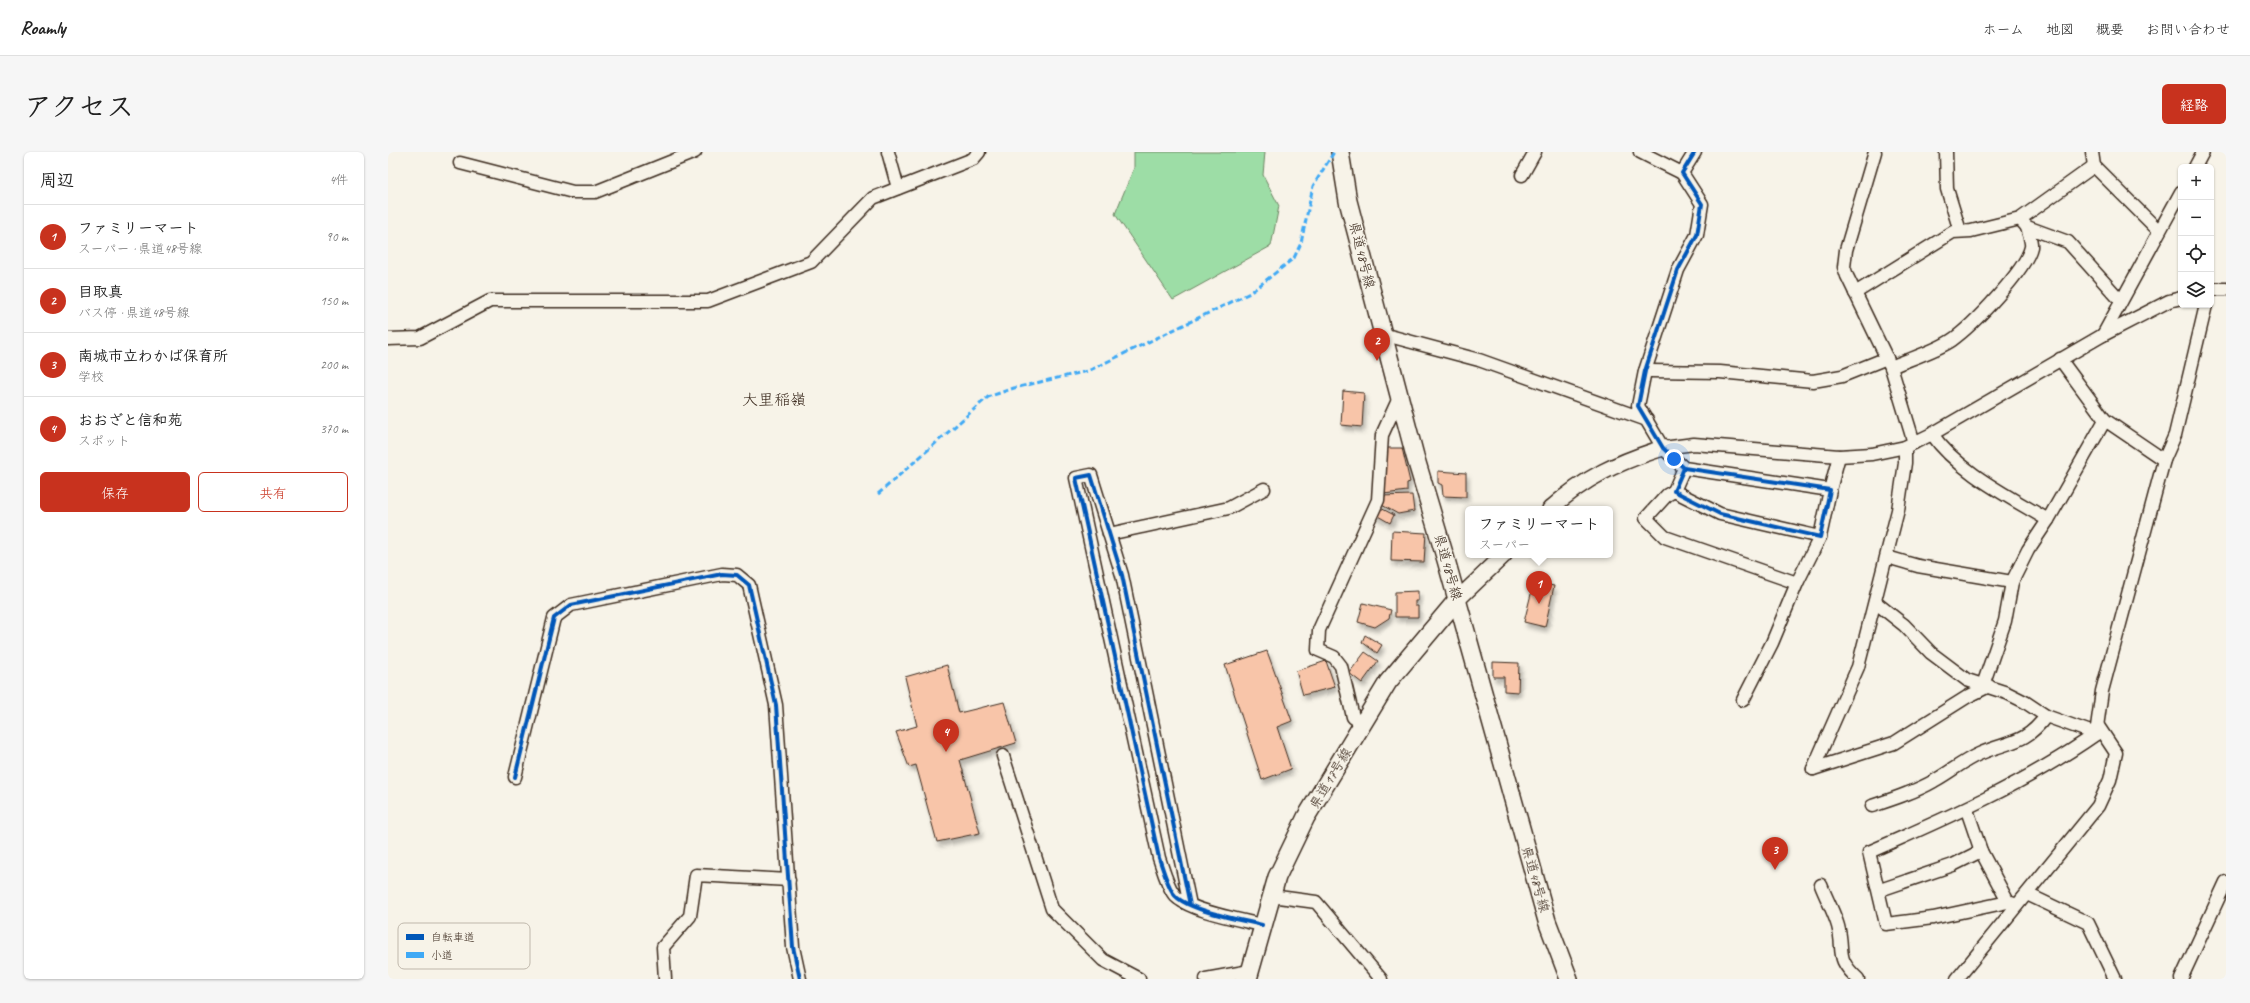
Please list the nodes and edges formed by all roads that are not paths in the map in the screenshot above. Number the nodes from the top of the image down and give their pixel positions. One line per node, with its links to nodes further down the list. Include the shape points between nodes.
1 (695, 152): 12 (street, via 595,192 573,192)
2 (888, 152): 17 (street)
3 (979, 152): 17 (street, via 973,159)
4 (1340, 152): 28 (main road, 県道48号線, via 1348,201)
5 (1535, 152): 16 (street)
6 (1640, 152): 15 (street)
7 (1695, 152): 15 (street)
8 (1875, 152): 24 (street, via 1844,258 1847,276)
9 (1946, 152): 20 (street, via 1947,189)
10 (2092, 152): 14 (street)
11 (2203, 152): 13 (street)
12 (460, 163)
13 (2197, 164)
14 (2094, 166): 19 (street); 21 (street)
15 (1682, 173): 33 (street, via 1702,204 1697,235 1678,270)
16 (1522, 175)
17 (898, 188): 30 (street, via 873,198 811,262 708,301 490,301 420,338)
18 (2178, 197): 21 (street)
19 (2023, 223): 20 (street); 26 (street, via 2068,242); 32 (street, via 2031,246 2028,257 2020,270 1979,315 1952,340)
20 (1960, 231): 24 (street, via 1953,232)
21 (2159, 231): 26 (street)
22 (2214, 289): 23 (street)
23 (2226, 289)
24 (1855, 293): 32 (street)
25 (2178, 299): 29 (street)
26 (2121, 301): 29 (street)
27 (2205, 308): 41 (street, via 2175,435)
28 (1382, 334): 34 (main road, 県道48号線); 35 (street, via 1479,360)
29 (2103, 335): 31 (street)
30 (388, 339)
31 (2060, 359): 36 (street); 37 (street)
32 (1889, 363): 33 (street, via 1813,381 1720,372); 38 (street)
33 (1645, 371): 35 (street, via 1638,406)
34 (1399, 398): 54 (main road, 県道48号線); 59 (street, via 1382,435 1378,500 1319,630 1317,640 1318,650 1334,657 1341,666 1353,717)
35 (1647, 420): 39 (street)
36 (2106, 420): 41 (street); 47 (street)
37 (1932, 434): 38 (street); 47 (street, via 1942,448 1967,468)
38 (1910, 445): 40 (street, via 1872,454); 50 (street)
39 (1663, 448): 40 (street, via 1694,444); 42 (street); 46 (street, via 1610,467 1589,478)
40 (1839, 456): 44 (street)
41 (2164, 460): 60 (street, via 2102,691)
42 (1684, 468): 44 (street); 45 (street)
43 (1264, 489): 48 (street, via 1229,508)
44 (1830, 490): 49 (street)
45 (1674, 491): 49 (street, via 1720,514); 53 (street, via 1646,518 1665,537)
46 (1554, 506)
47 (2048, 520): 52 (street, via 2028,550)
48 (1109, 534): 73 (street, via 1122,575); 73 (street, via 1091,475 1076,478 1159,858 1173,894)
49 (1820, 537): 53 (street)
50 (1887, 557): 52 (street, via 1918,566); 55 (street)
51 (1501, 558): 54 (street)
52 (2012, 582): 56 (street, via 2005,621)
53 (1798, 584): 57 (street)
54 (1457, 600): 59 (main road, 県道17号線, via 1388,682); 81 (main road, 県道48号線, via 1548,921)
55 (1875, 602): 56 (street, via 1904,625 1931,653 1967,680); 56 (street, via 1858,667 1813,769 1894,743)
56 (1986, 686): 58 (street, via 2025,702)
57 (1743, 700)
58 (2046, 716): 60 (street); 63 (street, via 2027,737 1979,754 1934,781)
59 (1363, 724): 71 (main road, 県道17号線, via 1306,817 1286,856)
60 (2097, 730): 64 (street, via 2074,749); 70 (street, via 2116,753 2110,780 2098,806)
61 (1003, 756): 78 (street, via 1052,909 1103,960)
62 (515, 777): 66 (street, via 554,618 571,605 722,574 737,575 749,585 776,705)
63 (1872, 806)
64 (1967, 810): 65 (street); 69 (street, via 1869,852)
65 (1981, 851): 69 (street, via 1953,865); 72 (street)
66 (789, 880): 76 (street, via 696,875 690,916 663,947); 77 (street, via 793,947)
67 (2226, 882): 85 (street)
68 (1821, 885): 82 (street, via 1838,926 1841,958 1845,967)
69 (1880, 890): 72 (street, via 1886,924)
70 (2027, 894): 72 (street); 84 (street, via 2088,923)
71 (1271, 896): 74 (main road, 県道17号線); 80 (street, via 1316,902)
72 (2012, 903): 83 (street)
73 (1190, 905): 74 (street)
74 (1262, 925): 75 (main road, 県道17号線)
75 (1249, 975): 79 (street)
76 (665, 979)
77 (800, 979)
78 (1139, 979)
79 (1206, 979)
80 (1382, 979)
81 (1569, 979)
82 (1858, 979)
83 (1957, 979)
84 (2115, 979)
85 (2181, 979)

